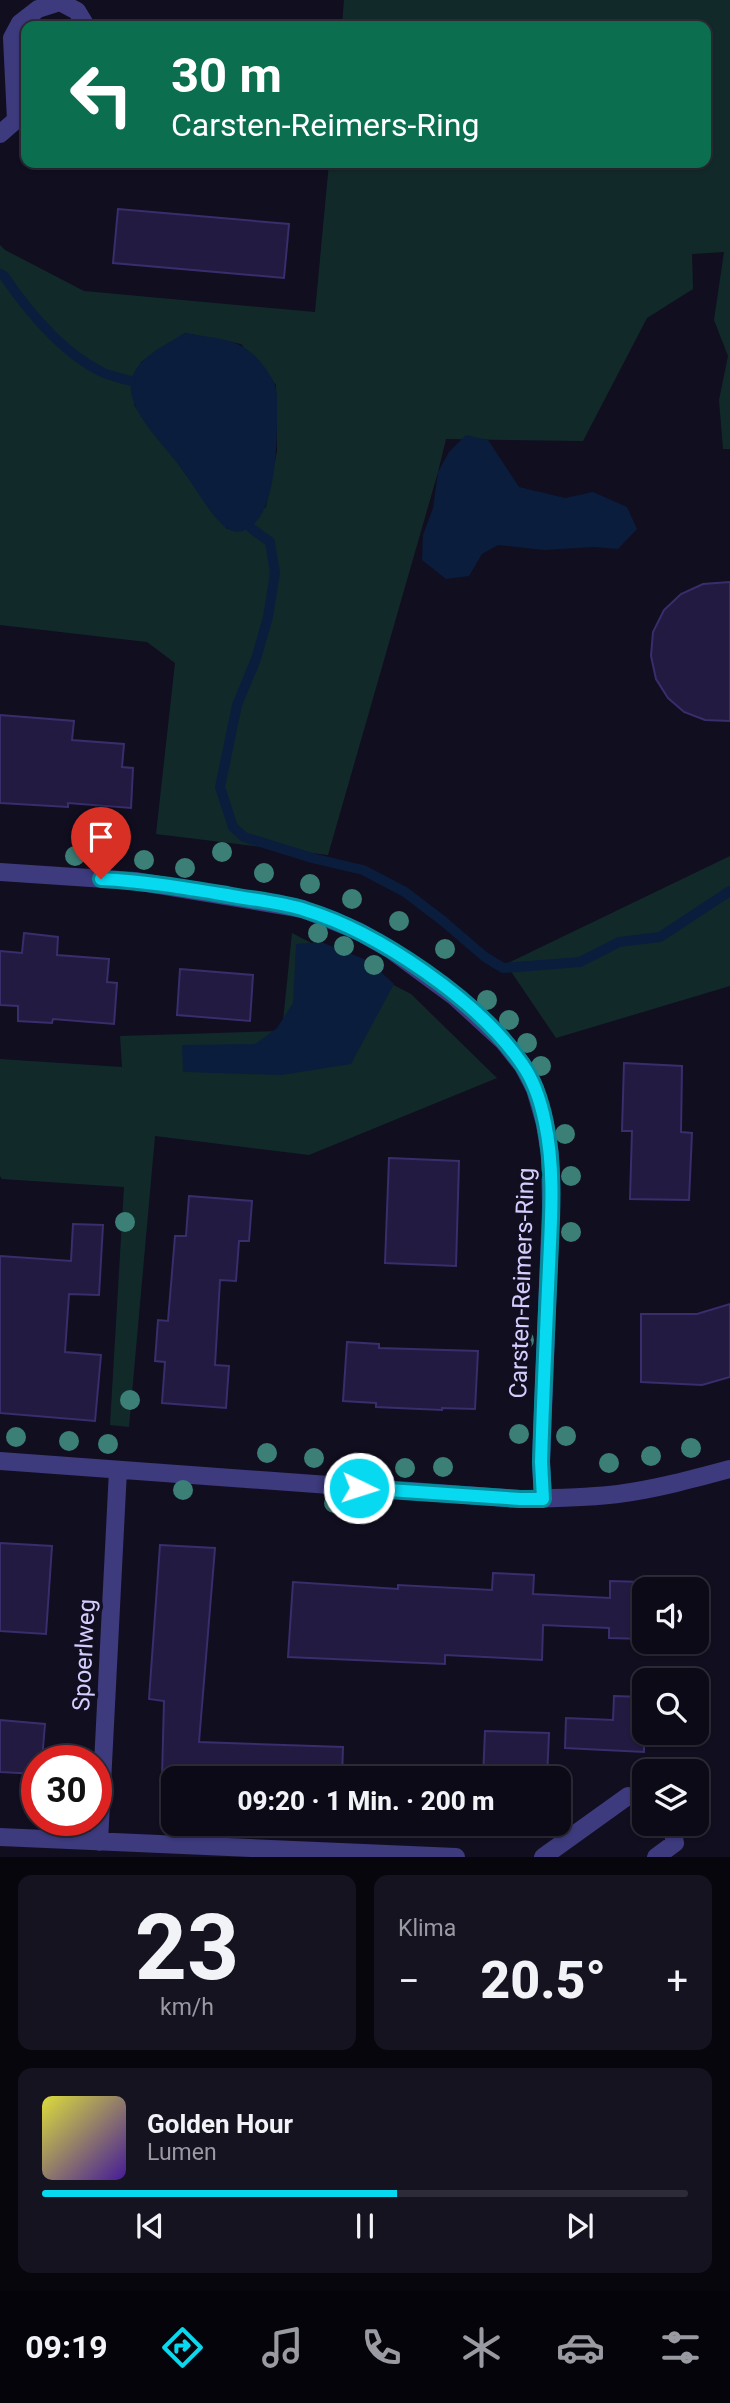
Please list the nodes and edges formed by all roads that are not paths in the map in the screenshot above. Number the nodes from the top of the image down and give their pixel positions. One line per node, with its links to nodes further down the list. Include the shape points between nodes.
1 (23, 21): 2 (street, via 38,9 60,2 77,11)
2 (83, 21)
3 (21, 22): 4 (street, via 12,38)
4 (21, 115): 5 (street)
5 (0, 134)
6 (0, 872): 10 (street, Carsten-Reimers-Ring, via 147,882 303,909 391,950 455,997 503,1041 535,1089 550,1155)
7 (0, 1461): 9 (street)
8 (730, 1469): 10 (street, via 660,1488)
9 (118, 1470): 10 (street); 14 (street, Spoerlweg)
10 (543, 1499)
11 (632, 1797): 16 (street)
12 (674, 1836): 17 (street, via 675,1843)
13 (0, 1837): 14 (street)
14 (99, 1842): 15 (street)
15 (456, 1857)
16 (542, 1857)
17 (656, 1857)

